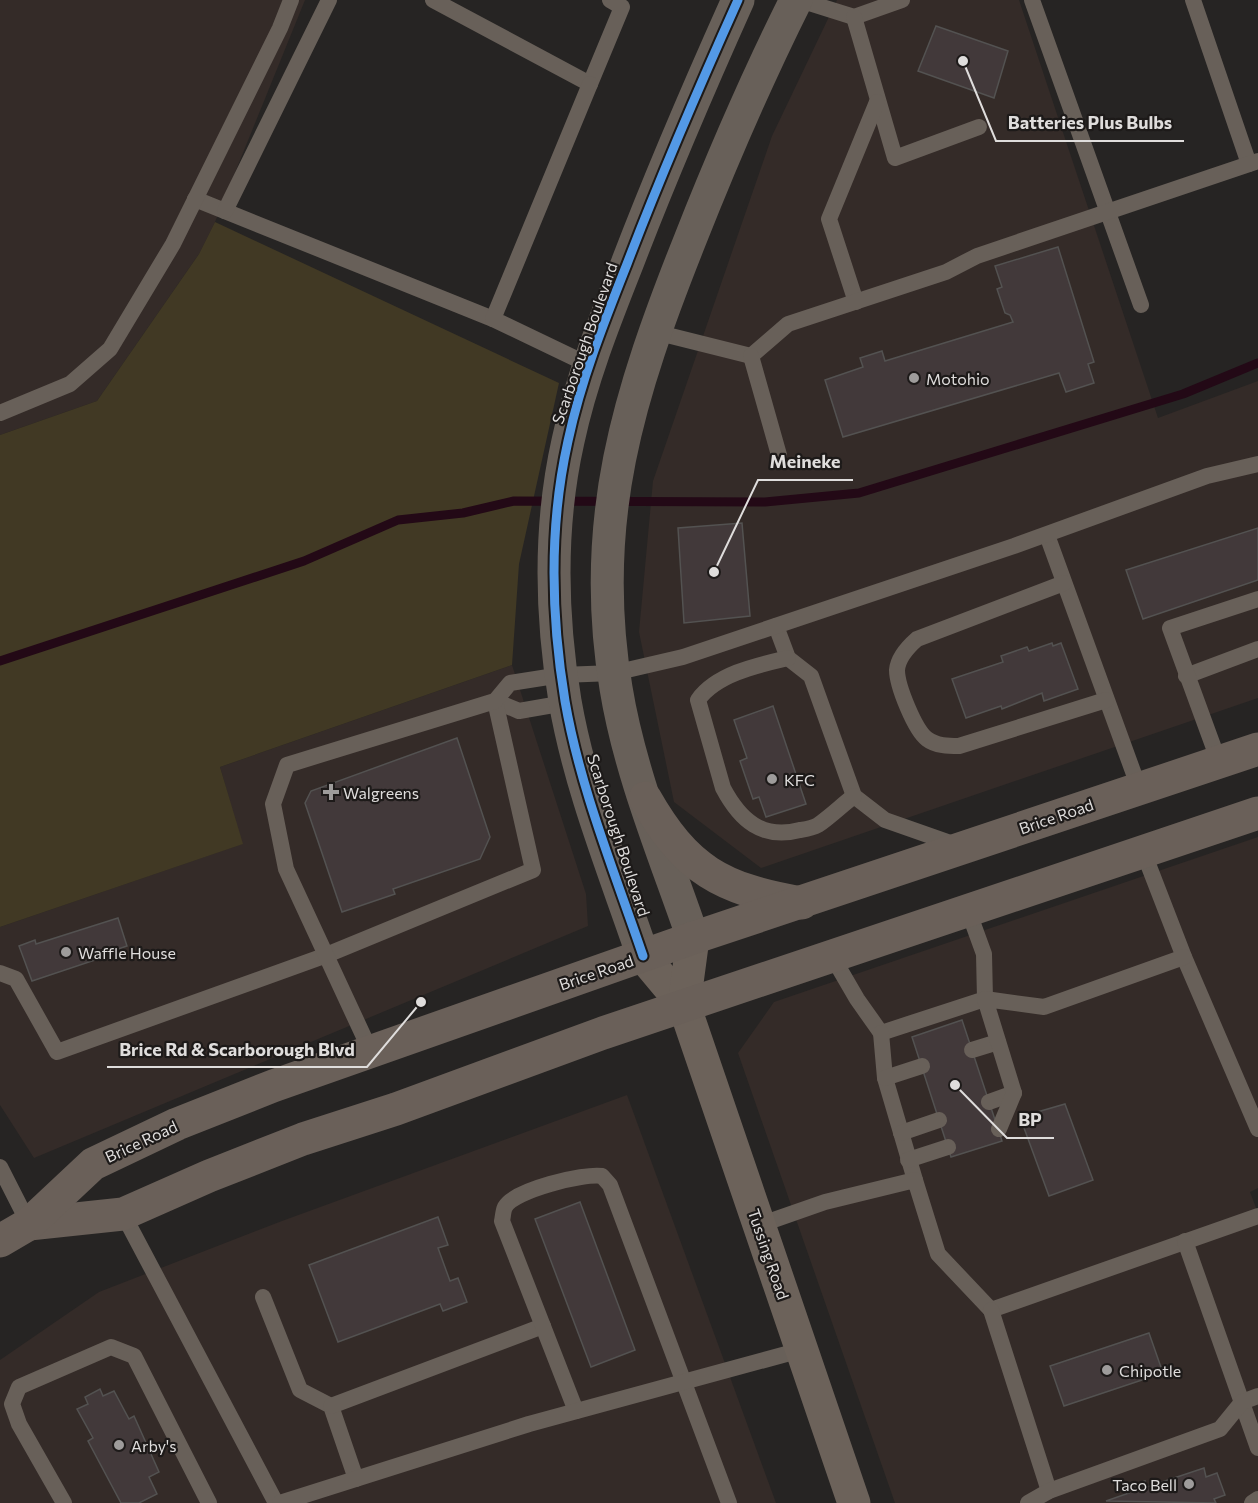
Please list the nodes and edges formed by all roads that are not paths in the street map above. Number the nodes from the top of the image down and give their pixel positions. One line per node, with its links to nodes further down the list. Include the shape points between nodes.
1 (291, 0): 15 (lane)
2 (329, 0): 16 (lane)
3 (433, 0): 11 (lane)
4 (610, 0): 11 (lane, via 622,7)
5 (738, 0): 23 (street, Scarborough Boulevard, via 664,171)
6 (798, 0): 10 (lane); 21 (street, via 719,169)
7 (902, 0): 10 (lane)
8 (1032, 0): 17 (lane)
9 (1193, 0): 14 (lane)
10 (854, 17): 12 (lane)
11 (590, 84): 20 (lane)
12 (877, 102): 13 (lane, via 895,158); 18 (lane, via 829,219)
13 (979, 127)
14 (1253, 163): 17 (lane)
15 (195, 199): 16 (lane); 24 (lane, via 110,349 70,384)
16 (225, 211): 20 (lane)
17 (1110, 212): 18 (lane); 19 (lane)
18 (856, 302): 22 (lane, via 788,324)
19 (1141, 305)
20 (494, 320): 23 (lane)
21 (655, 332): 22 (lane); 33 (street, via 633,396 618,458 606,558)
22 (751, 356): 25 (lane)
23 (589, 365): 35 (street, Scarborough Boulevard, via 567,442 558,507 556,622)
24 (0, 413)
25 (778, 455)
26 (1258, 464): 27 (lane, via 1208,477)
27 (1047, 535): 28 (lane); 30 (lane)
28 (1064, 583): 36 (lane); 36 (lane, via 926,636 907,648 897,669 901,689 927,739 942,746 960,746)
29 (1258, 598): 34 (lane, via 1170,628)
30 (776, 626): 32 (lane); 33 (lane, via 683,657)
31 (1258, 649): 34 (lane)
32 (788, 658): 41 (lane, via 811,676); 41 (lane, via 717,682 706,688 698,700 723,788 748,822 768,833 785,834 816,826)
33 (614, 673): 35 (lane); 42 (street, via 627,743)
34 (1186, 676): 39 (lane)
35 (563, 689): 37 (lane, via 519,711); 37 (lane, via 510,683); 50 (street, Scarborough Boulevard, via 587,788)
36 (1106, 700): 40 (lane)
37 (495, 701): 49 (lane, via 533,870); 49 (lane, via 287,765 273,804 286,869)
38 (1258, 749): 39 (main road, Brice Road)
39 (1219, 762): 40 (main road, Brice Road)
40 (1139, 788): 44 (main road, Brice Road)
41 (854, 796): 44 (lane, via 885,820)
42 (645, 798): 46 (main road, via 670,840 700,867 732,884); 48 (street)
43 (1258, 813): 45 (main road, Brice Road)
44 (964, 848): 46 (main road, Brice Road)
45 (1143, 851): 47 (main road, Brice Road); 52 (lane)
46 (804, 903): 48 (main road, Brice Road)
47 (969, 910): 51 (main road, Brice Road); 54 (lane, via 984,954)
48 (693, 939): 50 (main road, Brice Road); 55 (main road)
49 (324, 956): 53 (lane, via 57,1052 16,979); 58 (lane)
50 (643, 956): 55 (main road, Scarborough Boulevard); 58 (main road, Brice Road)
51 (832, 956): 55 (main road, Brice Road); 56 (lane)
52 (1184, 957): 54 (lane, via 1044,1007); 66 (lane)
53 (0, 973)
54 (985, 999): 56 (lane); 57 (lane)
55 (684, 1005): 72 (main road, Brice Road, via 303,1139); 75 (main road, Tussing Road)
56 (881, 1033): 61 (lane)
57 (998, 1042): 59 (lane); 62 (lane)
58 (370, 1050): 74 (main road, Brice Road, via 177,1124 93,1164)
59 (972, 1050)
60 (922, 1066): 61 (lane)
61 (885, 1078): 67 (lane)
62 (1014, 1093): 63 (lane); 65 (lane)
63 (989, 1102)
64 (939, 1120): 67 (lane)
65 (999, 1129)
66 (1258, 1129)
67 (901, 1133): 69 (lane)
68 (948, 1147): 69 (lane)
69 (908, 1160): 71 (lane)
70 (0, 1167): 74 (lane)
71 (915, 1180): 75 (lane); 79 (lane, via 938,1254)
72 (123, 1214): 74 (main road, Brice Road); 93 (lane)
73 (1258, 1216): 77 (lane)
74 (29, 1224): 76 (main road, Brice Road)
75 (759, 1225): 81 (main road, Tussing Road)
76 (0, 1241)
77 (1185, 1241): 79 (lane); 84 (lane)
78 (263, 1297): 85 (lane, via 300,1390)
79 (991, 1310): 89 (lane)
80 (543, 1326): 82 (lane, via 502,1221 505,1207 515,1198 572,1177 602,1176 610,1185); 85 (lane); 86 (lane)
81 (801, 1350): 82 (lane); 95 (main road, Tussing Road)
82 (685, 1383): 86 (lane); 94 (lane)
83 (1258, 1396): 84 (lane)
84 (1242, 1402): 87 (lane); 89 (lane, via 1220,1429)
85 (332, 1406): 88 (lane)
86 (576, 1412): 88 (lane)
87 (1258, 1448)
88 (356, 1479): 93 (lane)
89 (1049, 1491): 96 (lane)
90 (1258, 1500): 97 (lane)
91 (64, 1503): 92 (lane, via 19,1424 12,1404 19,1387 111,1347 134,1356)
92 (210, 1503)
93 (278, 1503)
94 (729, 1503)
95 (854, 1503)
96 (1028, 1503)
97 (1252, 1503)

